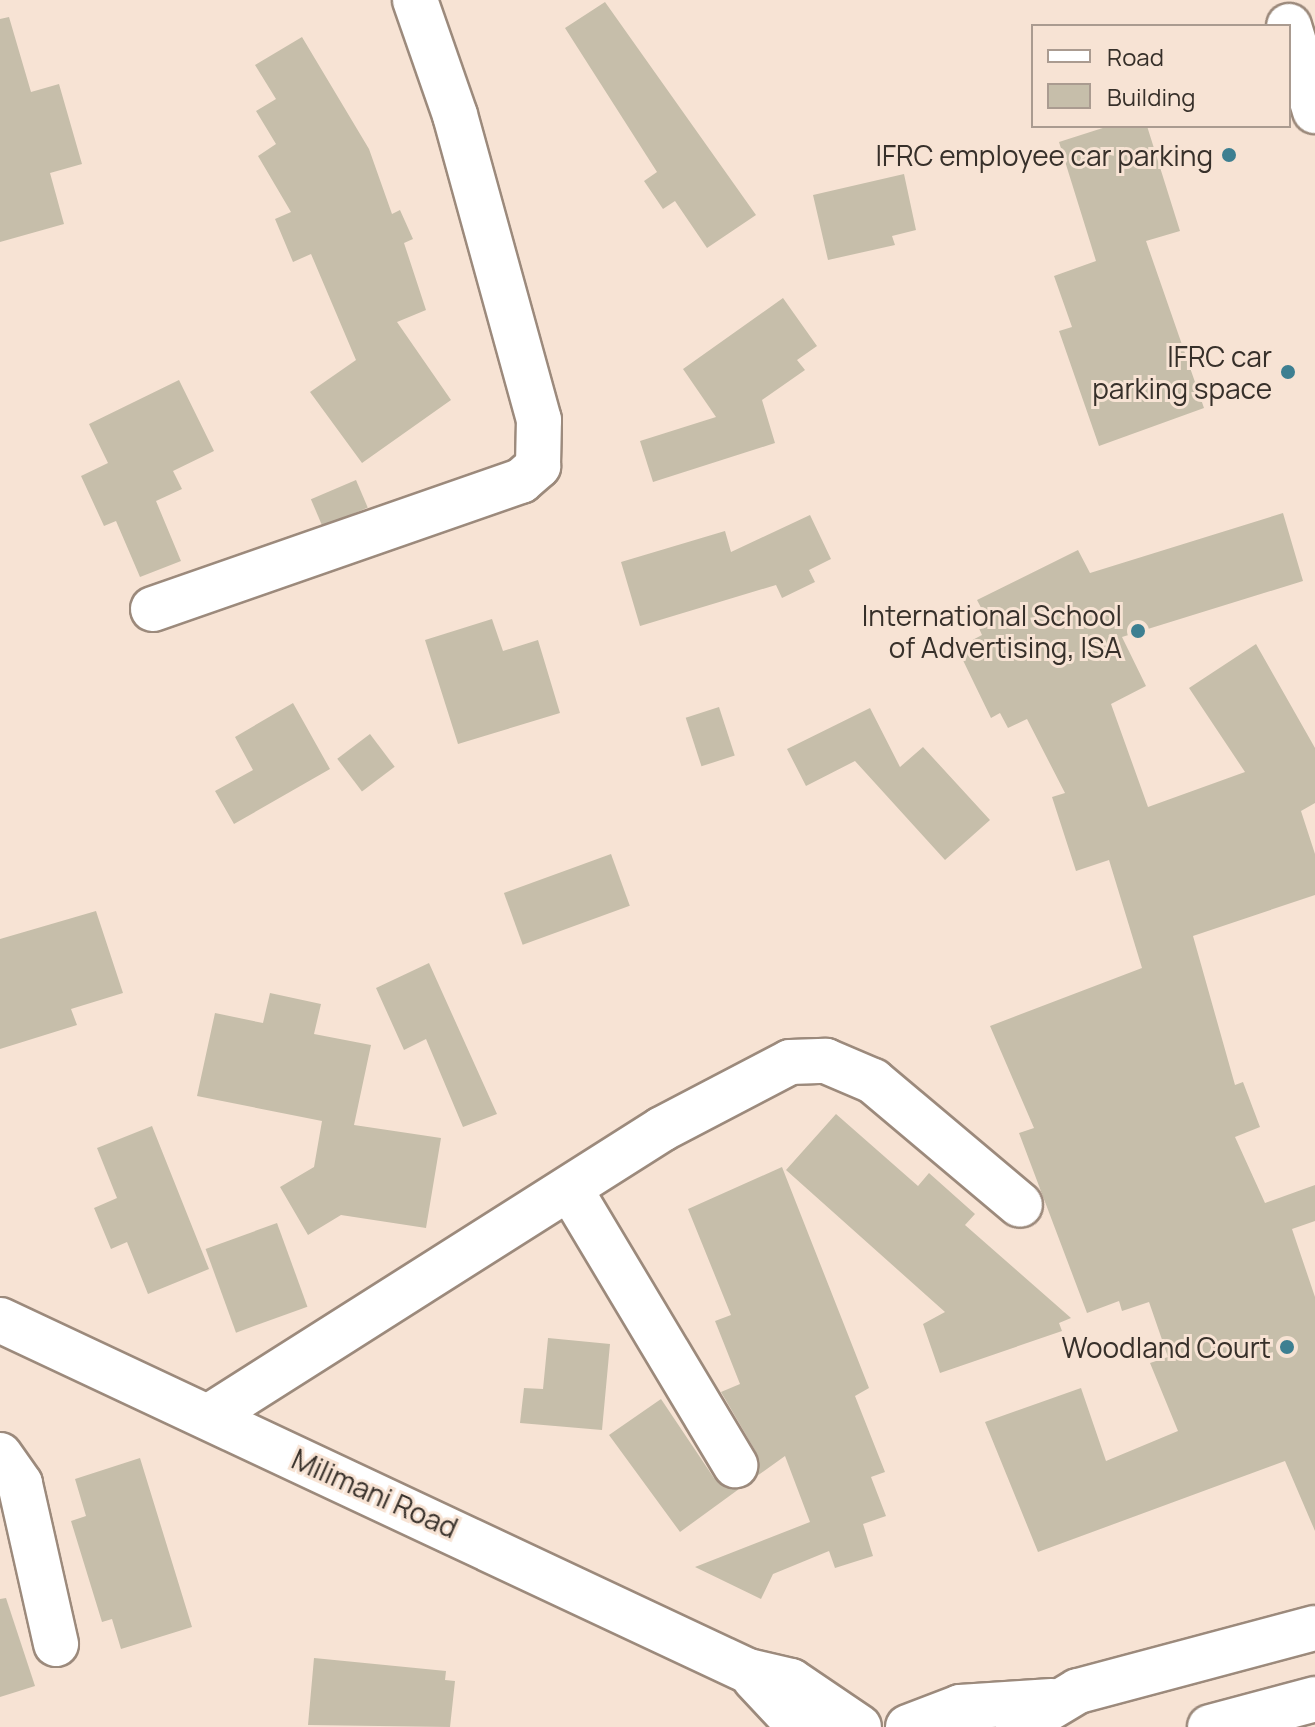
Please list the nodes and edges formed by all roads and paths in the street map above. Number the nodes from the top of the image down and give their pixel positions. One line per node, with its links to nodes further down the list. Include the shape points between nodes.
1 (415, 0): 6 (street, via 539,420 538,466 521,481)
2 (1281, 0): 3 (street)
3 (1288, 24)
4 (1291, 33): 5 (street)
5 (1315, 111)
6 (153, 609)
7 (570, 1189): 8 (street, via 790,1062 826,1061 873,1081); 10 (street); 12 (street)
8 (1020, 1205)
9 (0, 1320): 10 (street, Milimani Road)
10 (208, 1417): 15 (street, Milimani Road)
11 (0, 1455): 14 (street, via 20,1484)
12 (735, 1465)
13 (1315, 1629): 17 (street)
14 (56, 1644)
15 (748, 1671): 18 (street, Milimani Road); 19 (street, Milimani Road, via 791,1681)
16 (1315, 1699): 22 (street)
17 (1052, 1701): 20 (street, via 960,1707); 21 (street)
18 (800, 1727)
19 (859, 1727)
20 (908, 1727)
21 (1018, 1727)
22 (1210, 1727)

